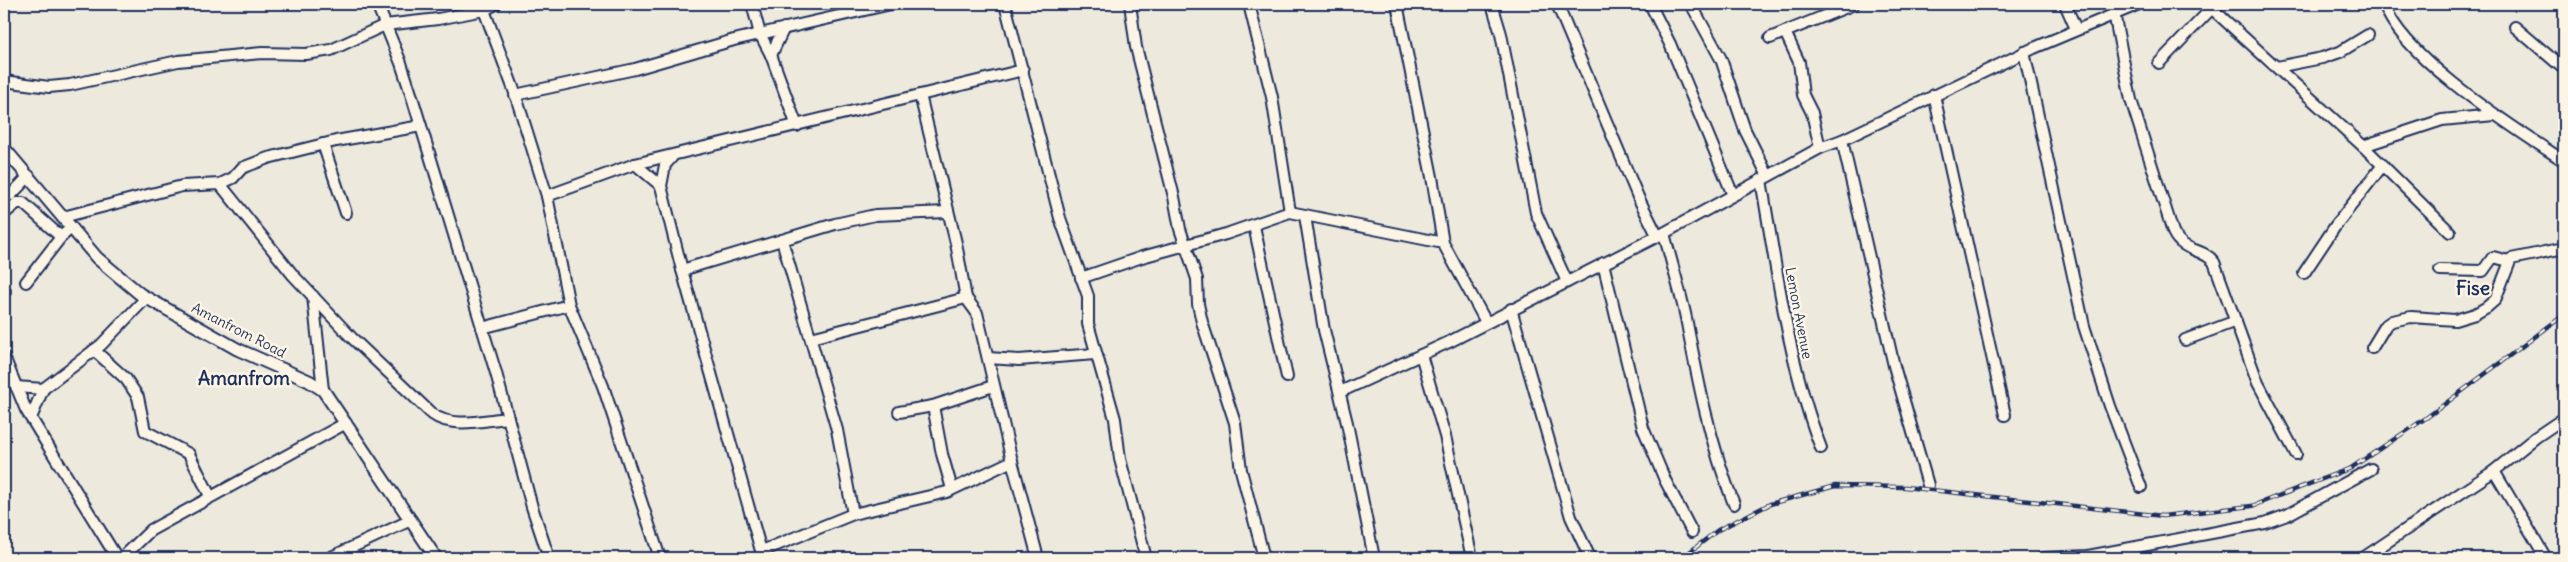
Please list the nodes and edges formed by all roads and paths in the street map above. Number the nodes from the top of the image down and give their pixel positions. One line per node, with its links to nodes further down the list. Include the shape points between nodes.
1 (377, 4): 20 (street)
2 (496, 4): 18 (street)
3 (752, 4): 25 (street)
4 (891, 4): 21 (street)
5 (1006, 4): 33 (street)
6 (1130, 4): 70 (street, via 1136,47)
7 (1249, 4): 58 (street, via 1272,97)
8 (1397, 4): 69 (street)
9 (1492, 4): 79 (street, via 1501,34 1536,213)
10 (1557, 4): 66 (street, via 1638,197)
11 (1650, 4): 55 (street)
12 (1691, 4): 51 (street, Lemon Avenue, via 1721,59)
13 (1854, 4): 24 (street)
14 (2065, 4): 23 (street)
15 (2139, 4): 19 (street)
16 (2384, 4): 38 (street, via 2402,36)
17 (2210, 6): 30 (street); 31 (street)
18 (484, 10): 20 (street); 35 (street)
19 (2114, 14): 23 (street); 85 (street, via 2131,100 2176,240 2212,260)
20 (385, 25): 34 (street, via 342,47 323,52 262,52 178,61 49,87); 39 (street)
21 (784, 28): 25 (street); 29 (street)
22 (2515, 28): 32 (street)
23 (2076, 29): 28 (street)
24 (1785, 32): 27 (street); 45 (street, via 1799,62 1803,95 1812,113)
25 (760, 34): 29 (street); 35 (street, via 635,69)
26 (2368, 36): 31 (street, via 2331,55)
27 (1770, 38)
28 (2024, 52): 37 (street); 115 (street, via 2084,326)
29 (771, 54): 40 (street)
30 (2159, 63)
31 (2277, 67): 43 (street)
32 (2564, 69)
33 (1023, 70): 36 (street); 77 (street, via 1057,209)
34 (4, 81)
35 (515, 95): 56 (street)
36 (920, 95): 40 (street); 57 (street)
37 (1934, 95): 41 (street); 104 (street)
38 (2494, 115): 43 (street, via 2442,120); 47 (street)
39 (421, 126): 42 (street); 87 (street)
40 (797, 126): 46 (street)
41 (1842, 140): 45 (street); 114 (street, via 1894,366)
42 (323, 144): 52 (street, via 242,168 233,178); 59 (street)
43 (2363, 146): 49 (street)
44 (4, 148): 50 (street, Amanfrom Road)
45 (1820, 148): 51 (street)
46 (672, 157): 48 (street); 53 (street, via 665,165)
47 (2564, 161)
48 (635, 164): 53 (street); 56 (street)
49 (2383, 165): 65 (street); 76 (street, via 2336,225)
50 (29, 176): 54 (street, via 10,195); 62 (street, Amanfrom Road)
51 (1765, 178): 55 (street); 109 (street, Lemon Avenue, via 1787,330 1802,395)
52 (220, 184): 62 (street, via 182,186); 80 (street)
53 (661, 186): 74 (street)
54 (4, 193)
55 (1733, 195): 66 (street)
56 (547, 196): 83 (street)
57 (948, 212): 68 (street, via 875,215); 82 (street)
58 (1290, 212): 61 (street); 63 (street)
59 (346, 213)
60 (4, 214): 67 (street, via 17,203 23,203)
61 (1305, 216): 69 (street); 101 (street, via 1318,303)
62 (63, 217): 64 (street, Amanfrom Road)
63 (1254, 226): 70 (street); 96 (street)
64 (71, 228): 67 (street); 81 (street, Amanfrom Road, via 115,274)
65 (2450, 232)
66 (1660, 234): 73 (street); 118 (street, via 1686,317 1717,462)
67 (61, 237): 78 (street)
68 (782, 240): 74 (street); 88 (street)
69 (1443, 243): 86 (street)
70 (1185, 246): 77 (street); 131 (street, via 1197,279 1202,322 1235,423 1241,470)
71 (2564, 248): 72 (street, via 2514,257)
72 (2509, 261): 75 (street, via 2493,257 2483,271); 90 (street, via 2498,294 2487,307 2455,320 2411,317 2392,321)
73 (1603, 264): 79 (street); 121 (street, via 1643,428)
74 (682, 270): 122 (street)
75 (2440, 270)
76 (2304, 273)
77 (1081, 278): 92 (street, via 1088,296 1088,324)
78 (26, 282)
79 (1567, 282): 84 (street)
80 (313, 296): 100 (street); 106 (street, via 437,418 455,422)
81 (146, 298): 91 (street); 100 (street, Amanfrom Road, via 237,350)
82 (966, 298): 88 (street); 95 (street, via 977,313)
83 (569, 305): 87 (street); 128 (street, via 603,386)
84 (1511, 309): 86 (street); 134 (street, via 1570,517)
85 (2236, 321): 89 (street); 110 (street, via 2258,383)
86 (1486, 322): 93 (street)
87 (482, 328): 106 (street)
88 (811, 338): 119 (street, via 837,430)
89 (2185, 340)
90 (2372, 348)
91 (94, 350): 99 (street); 117 (street, via 126,380 138,397 145,431 189,454)
92 (1095, 354): 95 (street, via 1019,360); 130 (street, via 1115,419 1120,459)
93 (1421, 355): 101 (street); 133 (street, via 1445,436)
94 (4, 357): 98 (street)
95 (988, 358): 97 (street)
96 (1287, 377)
97 (993, 386): 102 (street); 111 (street)
98 (16, 387): 99 (street); 105 (street)
99 (43, 389): 105 (street)
100 (323, 390): 108 (street, Amanfrom Road)
101 (1340, 392): 132 (street)
102 (933, 406): 103 (street); 116 (street)
103 (899, 412)
104 (2005, 415)
105 (31, 418): 123 (street)
106 (508, 418): 127 (street)
107 (2564, 418): 113 (street)
108 (346, 423): 117 (street); 120 (street, Amanfrom Road)
109 (1821, 448)
110 (2296, 454)
111 (1012, 461): 116 (street); 129 (street)
112 (2371, 469): 135 (street, via 2287,515 2265,523 2088,556)
113 (2494, 471): 136 (street); 137 (street)
114 (1928, 485)
115 (2141, 487)
116 (952, 489): 119 (street)
117 (210, 496): 124 (street, via 151,530)
118 (1734, 504)
119 (853, 514): 122 (street)
120 (410, 520): 125 (street); 126 (street, Amanfrom Road)
121 (1692, 532)
122 (763, 555)
123 (117, 558)
124 (122, 558)
125 (329, 558)
126 (436, 558)
127 (549, 558)
128 (660, 558)
129 (1038, 558)
130 (1146, 558)
131 (1264, 558)
132 (1374, 558)
133 (1472, 558)
134 (1590, 558)
135 (2042, 558)
136 (2363, 558)
137 (2546, 558)

